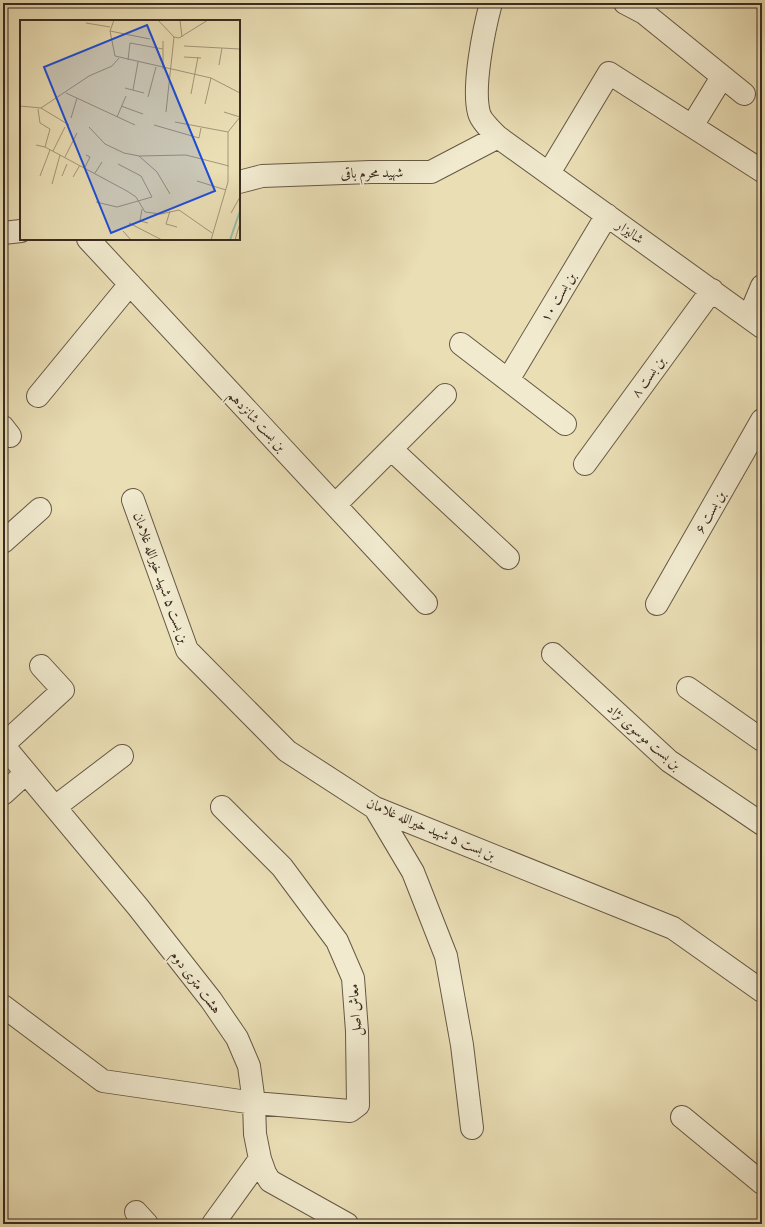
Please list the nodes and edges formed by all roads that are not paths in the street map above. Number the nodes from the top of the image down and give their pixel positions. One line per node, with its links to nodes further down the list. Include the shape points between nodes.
1 (491, 3): 6 (street, شالیزار, via 482,35 477,99 479,115)
2 (625, 3): 3 (street, via 644,13)
3 (722, 77): 4 (street); 5 (street)
4 (744, 94)
5 (692, 126): 7 (street); 8 (street, via 609,73)
6 (498, 137): 8 (street, شالیزار); 9 (street, شهید محرم باقی, via 431,172 262,176)
7 (762, 171)
8 (549, 173): 10 (street, شالیزار)
9 (240, 182)
10 (607, 215): 16 (street, شالیزار); 19 (street, بن بست ۱۰)
11 (20, 231): 12 (street)
12 (3, 233)
13 (89, 240): 14 (street, بن بست شانزدهم)
14 (130, 284): 21 (street); 27 (street, بن بست شانزدهم)
15 (762, 286): 17 (street)
16 (712, 290): 17 (street, شالیزار); 25 (street, بن بست ۸)
17 (756, 322)
18 (461, 344): 19 (street)
19 (508, 380): 23 (street)
20 (445, 395): 24 (street)
21 (38, 396)
22 (762, 420): 32 (street, بن بست ۶)
23 (565, 424)
24 (391, 449): 27 (street); 30 (street)
25 (584, 464)
26 (133, 500): 43 (street, بن بست ۵ شهید خیرالله غلامان, via 187,650 287,751)
27 (335, 504): 31 (street, بن بست شانزدهم)
28 (40, 509): 29 (street)
29 (3, 542)
30 (508, 558)
31 (426, 603)
32 (657, 604)
33 (552, 654): 44 (street, بن بست موسوی نژاد, via 669,761)
34 (41, 666): 37 (street, via 63,690)
35 (688, 688): 36 (street)
36 (762, 740)
37 (3, 745): 39 (street, هشت متری دوم)
38 (122, 756): 41 (street)
39 (26, 773): 40 (street); 41 (street, هشت متری دوم)
40 (3, 794)
41 (55, 807): 47 (street, هشت متری دوم, via 138,907 211,1000 237,1038 249,1066)
42 (222, 807): 47 (street, معاش اصل, via 282,867 337,941 353,978 358,1105 350,1111)
43 (375, 808): 45 (street, بن بست ۵ شهید خیرالله غلامان, via 673,928); 49 (street, via 413,872 446,956 462,1045)
44 (762, 824)
45 (762, 991)
46 (3, 1006): 47 (street, via 104,1081)
47 (254, 1103): 50 (street, هشت متری دوم, via 255,1134)
48 (682, 1117): 51 (street)
49 (472, 1128)
50 (260, 1158): 52 (street); 53 (street, هشت متری دوم, via 270,1181)
51 (762, 1183)
52 (213, 1224)
53 (347, 1224)

